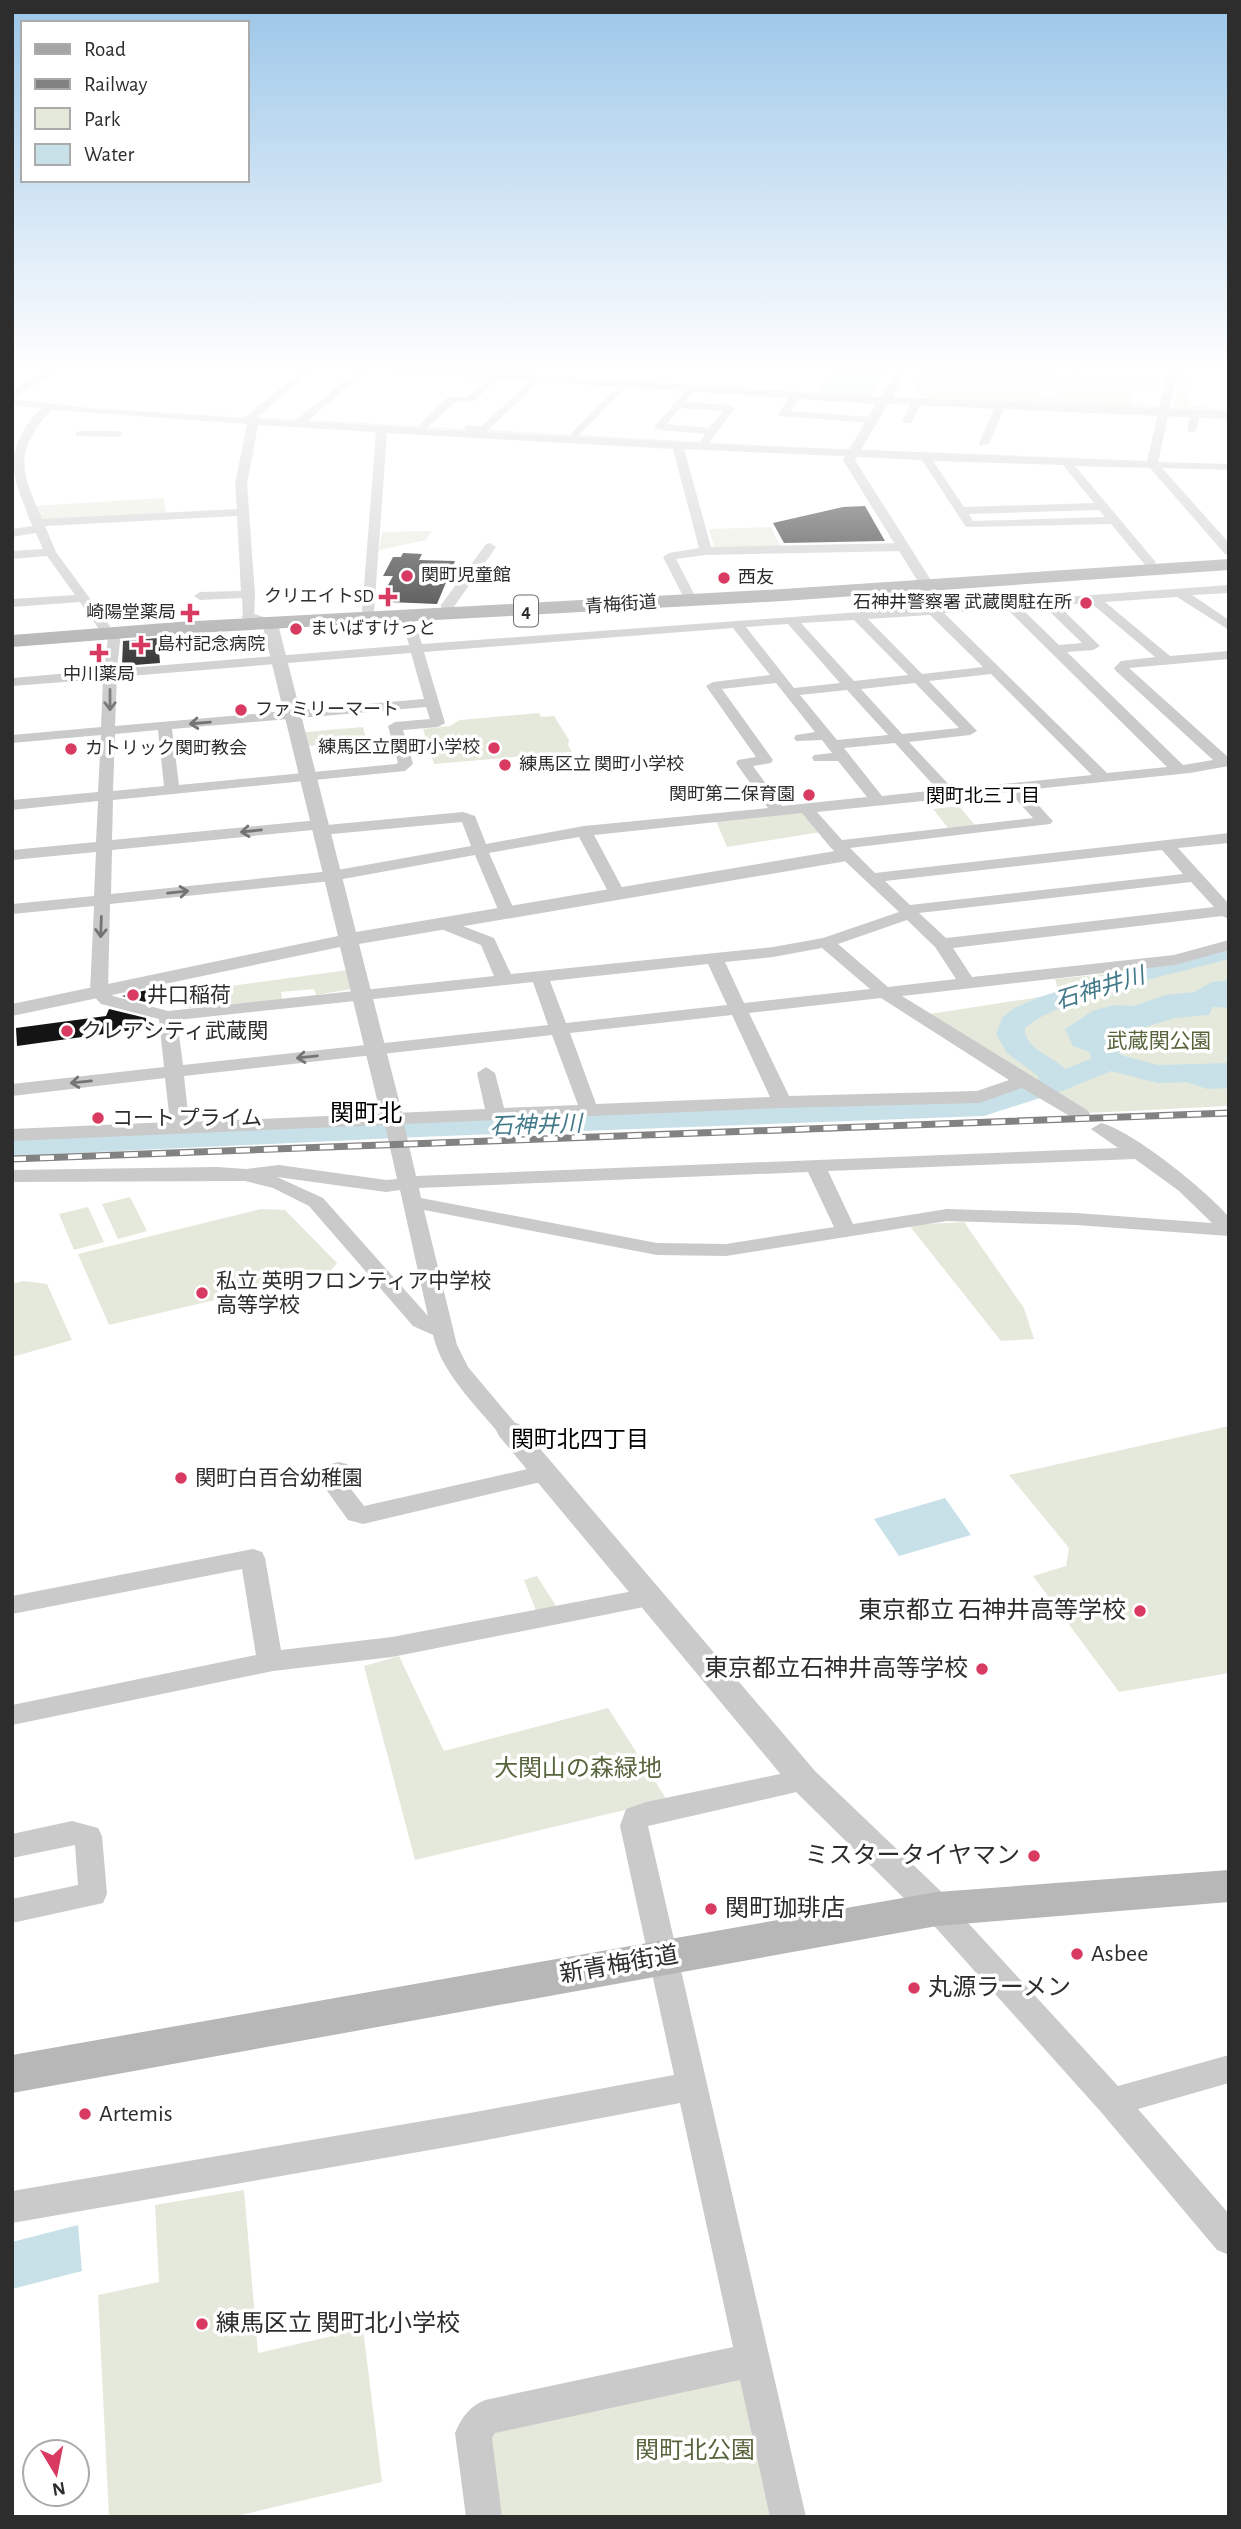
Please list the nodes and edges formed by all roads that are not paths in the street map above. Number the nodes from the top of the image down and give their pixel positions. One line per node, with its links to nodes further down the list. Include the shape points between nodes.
1 (20, 485): 15 (street, via 25,509)
2 (241, 485): 12 (street)
3 (378, 485): 40 (street)
4 (688, 485): 19 (street)
5 (865, 485): 18 (street)
6 (944, 485): 11 (street)
7 (1086, 485): 9 (street)
8 (1173, 485): 20 (street)
9 (1104, 506): 10 (street); 13 (street)
10 (1029, 508): 11 (street); 14 (street)
11 (961, 511): 14 (street, via 970,525)
12 (243, 512): 15 (street); 30 (street)
13 (1116, 520): 14 (street); 24 (street)
14 (1040, 523)
15 (38, 526): 16 (street); 21 (street)
16 (12, 533)
17 (490, 547): 39 (street)
18 (904, 547): 19 (street); 26 (street)
19 (705, 551): 31 (street, via 669,558)
20 (1229, 551)
21 (50, 552): 22 (street); 33 (street)
22 (12, 555)
23 (1229, 557): 24 (main road, 青梅街道 / 4)
24 (1150, 563): 26 (main road, 青梅街道 / 4)
25 (1229, 564): 26 (main road, 青梅街道 / 4)
26 (925, 582): 27 (main road, 青梅街道 / 4)
27 (888, 585): 31 (main road, 青梅街道 / 4); 34 (main road, 青梅街道 / 4)
28 (1228, 590): 29 (street)
29 (1180, 593): 35 (street); 48 (street)
30 (249, 594): 32 (street); 42 (street)
31 (688, 594): 39 (main road, 青梅街道 / 4)
32 (200, 596)
33 (83, 598): 36 (street); 49 (street)
34 (730, 598): 43 (main road, 青梅街道 / 4); 47 (street)
35 (1096, 600): 37 (street); 58 (street)
36 (12, 603)
37 (1048, 603): 38 (street); 53 (street, via 1093,646)
38 (1011, 606): 41 (street); 53 (street)
39 (446, 608): 40 (main road, 青梅街道 / 4)
40 (368, 612): 42 (main road, 青梅街道 / 4)
41 (935, 612): 44 (street); 59 (street)
42 (249, 617): 46 (street); 49 (main road, 青梅街道 / 4)
43 (407, 617): 46 (main road, 青梅街道 / 4); 52 (street)
44 (859, 617): 45 (street); 62 (street)
45 (792, 621): 47 (street); 64 (street)
46 (270, 624): 49 (main road, 青梅街道 / 4); 57 (street)
47 (739, 624): 52 (street); 54 (street, via 744,641)
48 (1229, 626)
49 (109, 629): 50 (main road, 青梅街道 / 4); 51 (main road, 青梅街道 / 4); 60 (street)
50 (12, 633)
51 (12, 640)
52 (416, 648): 57 (street); 66 (street)
53 (1056, 649): 76 (street)
54 (761, 655): 56 (street); 61 (street)
55 (1229, 655): 58 (street)
56 (741, 657)
57 (279, 659): 60 (street); 67 (street)
58 (1166, 660): 75 (street, via 1121,668)
59 (995, 670): 62 (street); 78 (street)
60 (110, 674): 63 (street); 69 (street, one-way to 69)
61 (780, 678): 65 (street); 86 (street, via 713,686 766,760 743,763)
62 (917, 678): 64 (street); 71 (street, via 970,731)
63 (12, 682)
64 (850, 686): 65 (street); 71 (street)
65 (791, 692): 73 (street)
66 (433, 702): 67 (street); 77 (street, via 438,723 395,726 406,764 400,768)
67 (292, 715): 68 (street, one-way to 68); 77 (street)
68 (165, 726): 69 (street); 80 (street)
69 (110, 731): 72 (street); 82 (street)
70 (801, 738): 73 (street)
71 (898, 738): 73 (street); 81 (street)
72 (12, 740)
73 (834, 745): 74 (street); 83 (street)
74 (819, 758)
75 (1226, 763): 76 (street)
76 (1180, 770): 78 (street)
77 (308, 777): 80 (street); 87 (street)
78 (1104, 778): 79 (street)
79 (1014, 788): 81 (street); 93 (street, via 1045,821)
80 (172, 790): 82 (street)
81 (950, 795): 83 (street)
82 (107, 796): 84 (street); 91 (street)
83 (879, 802): 85 (street)
84 (12, 805)
85 (806, 809): 86 (street); 93 (street)
86 (779, 812): 88 (street)
87 (320, 827): 91 (street, one-way to 91); 92 (street, via 463,817 471,820); 95 (street)
88 (584, 831): 92 (street); 98 (street)
89 (1229, 838): 90 (street)
90 (1166, 845): 96 (street); 97 (street)
91 (105, 846): 94 (street); 99 (street)
92 (480, 849): 95 (street); 101 (street)
93 (842, 850): 97 (street); 98 (street)
94 (12, 855)
95 (332, 877): 99 (street, one-way to 95); 105 (street)
96 (1196, 877): 102 (street); 103 (street)
97 (873, 878): 102 (street)
98 (618, 895): 101 (street)
99 (102, 900): 100 (street); 113 (street, one-way to 113)
100 (12, 909)
101 (507, 912): 104 (street)
102 (908, 912): 106 (street); 107 (street)
103 (1227, 913): 107 (street)
104 (442, 923): 105 (street); 111 (street, via 488,942)
105 (347, 940): 113 (street); 115 (street)
106 (826, 942): 109 (street); 114 (street)
107 (942, 944): 112 (street)
108 (1229, 945): 112 (street, via 1175,960)
109 (714, 958): 110 (street); 116 (street)
110 (539, 975): 111 (street); 119 (street)
111 (504, 979): 115 (street)
112 (967, 983): 114 (street)
113 (99, 992): 117 (street); 118 (street, via 107,1000)
114 (884, 992): 116 (street); 123 (street)
115 (362, 995): 118 (street); 120 (street)
116 (738, 1009): 119 (street); 125 (street)
117 (12, 1010)
118 (168, 1016): 121 (street)
119 (560, 1029): 120 (street); 126 (street)
120 (375, 1049): 121 (street, one-way to 121); 129 (street)
121 (174, 1072): 124 (street, one-way to 124); 130 (street)
122 (486, 1073): 128 (street)
123 (1033, 1087): 125 (street, via 979,1097); 127 (street)
124 (12, 1090)
125 (782, 1102): 126 (street)
126 (589, 1110): 128 (street)
127 (1080, 1114)
128 (496, 1115): 129 (street)
129 (393, 1121): 130 (street); 137 (street)
130 (180, 1128): 132 (street)
131 (1101, 1129): 133 (street)
132 (12, 1135)
133 (1140, 1153): 134 (street); 138 (street, via 1186,1188 1229,1230 947,1215)
134 (815, 1165): 137 (street); 138 (street)
135 (246, 1175): 136 (street); 137 (street, via 279,1171); 139 (street, via 293,1189 316,1202 421,1321)
136 (12, 1176)
137 (411, 1192): 138 (street, via 657,1249 726,1250); 139 (street)
138 (846, 1230)
139 (443, 1331): 140 (street, via 450,1357)
140 (509, 1430): 142 (street)
141 (339, 1470): 142 (street, via 332,1481 363,1516)
142 (545, 1473): 143 (street)
143 (649, 1597): 145 (street, via 392,1647); 147 (street)
144 (12, 1605): 145 (street, via 253,1558)
145 (273, 1661): 146 (street)
146 (12, 1715)
147 (804, 1780): 150 (street); 152 (street, via 636,1817 634,1826)
148 (12, 1846): 151 (street, via 72,1833 88,1836 93,1894)
149 (1229, 1886): 150 (main road, 新青梅街道)
150 (937, 1909): 152 (main road, 新青梅街道); 156 (street)
151 (12, 1911)
152 (664, 1957): 154 (main road, 新青梅街道); 155 (street)
153 (1229, 2069): 156 (street)
154 (12, 2074)
155 (692, 2086): 157 (street); 159 (street)
156 (1112, 2102): 158 (street)
157 (12, 2207)
158 (1229, 2239)
159 (753, 2357): 160 (street, via 485,2418 473,2433); 161 (street)
160 (484, 2517)
161 (788, 2517)

